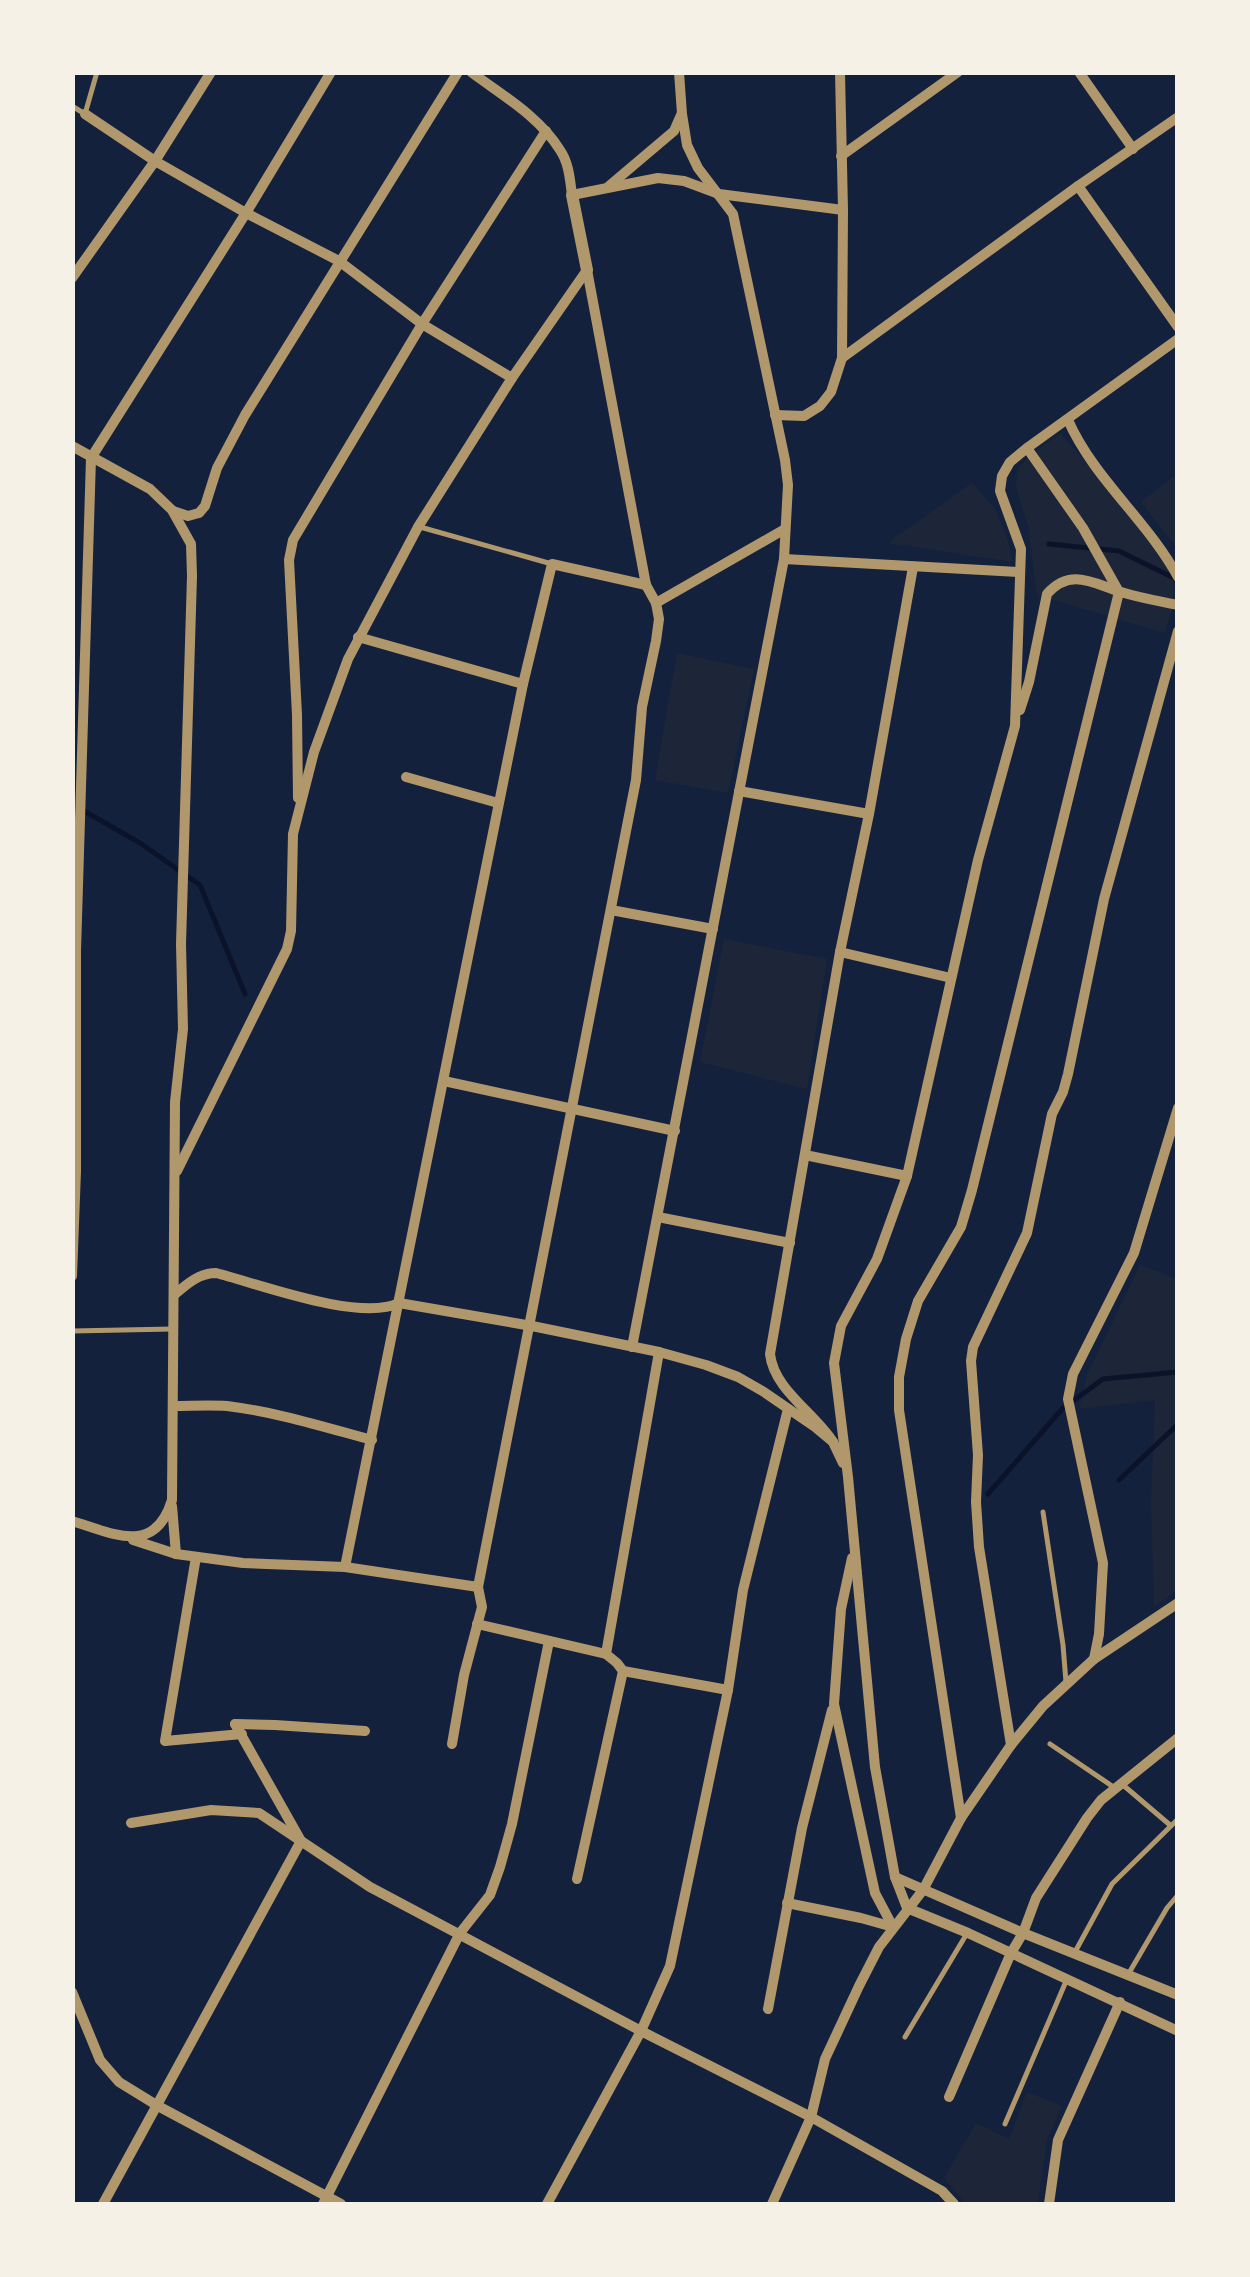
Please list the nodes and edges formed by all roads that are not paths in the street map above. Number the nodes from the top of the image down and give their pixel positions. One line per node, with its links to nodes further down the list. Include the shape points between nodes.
1 (98, 72): 11 (lane)
2 (211, 72): 17 (street)
3 (331, 72): 23 (street)
4 (458, 72): 24 (street)
5 (471, 72): 14 (street)
6 (679, 72): 12 (street)
7 (840, 72): 16 (street)
8 (958, 72): 16 (street)
9 (1079, 72): 15 (street)
10 (72, 106): 11 (lane)
11 (85, 114): 17 (street)
12 (682, 114): 19 (street, via 674,131); 20 (street, via 687,145)
13 (1178, 116): 15 (street)
14 (546, 131): 21 (street, via 562,152); 27 (street)
15 (1134, 149): 18 (street)
16 (841, 156): 22 (street)
17 (155, 162): 23 (street); 26 (street)
18 (1078, 186): 28 (street); 30 (street)
19 (606, 188): 20 (street, via 658,178); 21 (street)
20 (718, 194): 22 (street); 32 (street, via 733,214)
21 (572, 195): 25 (street)
22 (843, 210): 30 (street)
23 (246, 213): 24 (street); 36 (street)
24 (339, 261): 27 (street); 37 (street, via 245,415 205,506 188,516)
25 (587, 270): 31 (street); 45 (street)
26 (72, 278)
27 (422, 324): 31 (street); 56 (street, via 293,540)
28 (1178, 327)
29 (1178, 339): 33 (street)
30 (842, 358): 32 (street, via 820,406 804,416)
31 (512, 378): 38 (street)
32 (775, 415): 39 (street, via 786,473)
33 (1068, 420): 35 (street); 44 (street, via 1078,443)
34 (72, 446): 36 (street)
35 (1027, 448): 43 (street, via 1010,462 1000,490 1021,549); 46 (street)
36 (92, 458): 37 (street, via 150,489); 60 (street)
37 (172, 510): 69 (street, via 192,544)
38 (418, 527): 41 (lane); 50 (street)
39 (785, 529): 40 (street); 47 (street)
40 (784, 559): 42 (street); 54 (street)
41 (552, 564): 45 (street); 51 (street)
42 (913, 567): 43 (street); 57 (street)
43 (1020, 572): 52 (street)
44 (1178, 577)
45 (646, 585): 47 (street)
46 (1119, 592): 48 (street); 52 (street, via 1073,579 1046,594); 110 (street, via 972,1190 960,1227 918,1302 899,1377)
47 (656, 603): 58 (street, via 636,780)
48 (1178, 605)
49 (1178, 632): 108 (street, via 1104,900 1027,1233 973,1346 979,1547)
50 (358, 637): 51 (street); 56 (street, via 324,718)
51 (522, 684): 55 (street)
52 (1016, 726): 62 (street)
53 (406, 778): 55 (street)
54 (739, 791): 57 (street); 59 (street)
55 (498, 803): 63 (street)
56 (298, 813): 69 (street, via 287,949)
57 (869, 814): 61 (street)
58 (611, 910): 59 (street); 65 (street)
59 (712, 929): 66 (street)
60 (74, 950): 72 (street)
61 (840, 952): 62 (street); 67 (street)
62 (952, 978): 68 (street)
63 (444, 1082): 65 (street); 74 (street)
64 (1178, 1108): 98 (street, via 1134,1253 1068,1399 1103,1563)
65 (572, 1109): 66 (street); 75 (street)
66 (676, 1131): 70 (street)
67 (805, 1155): 68 (street); 71 (street)
68 (908, 1176): 84 (street, via 836,1344)
69 (174, 1177): 73 (street)
70 (658, 1217): 71 (street); 78 (street)
71 (790, 1243): 83 (street, via 771,1364)
72 (72, 1276)
73 (174, 1295): 74 (street, via 216,1273 373,1310); 76 (street)
74 (399, 1303): 75 (street); 82 (street)
75 (532, 1326): 78 (street); 93 (street)
76 (172, 1328): 77 (lane); 80 (street)
77 (72, 1332)
78 (632, 1347): 79 (street)
79 (659, 1352): 81 (street, via 738,1376); 97 (street)
80 (173, 1406): 82 (street, via 258,1411); 85 (street)
81 (788, 1409): 83 (street); 101 (street, via 743,1590)
82 (372, 1440): 92 (street)
83 (833, 1442): 84 (street)
84 (848, 1476): 89 (street)
85 (172, 1500): 88 (street, via 156,1529); 90 (street)
86 (1042, 1512): 100 (lane)
87 (72, 1521): 88 (street)
88 (124, 1537): 90 (street)
89 (854, 1548): 102 (street, via 841,1609); 115 (street, via 875,1767)
90 (176, 1554): 91 (street)
91 (196, 1557): 92 (street); 104 (street, via 165,1742)
92 (345, 1567): 93 (street)
93 (478, 1588): 95 (street)
94 (1178, 1602): 98 (street)
95 (477, 1624): 96 (street); 106 (street)
96 (549, 1641): 97 (street); 122 (street, via 500,1867 490,1895)
97 (606, 1654): 99 (street)
98 (1094, 1660): 100 (street)
99 (624, 1672): 101 (street); 116 (street)
100 (1066, 1685): 108 (street)
101 (728, 1690): 134 (street, via 670,1966)
102 (834, 1704): 119 (street); 121 (street, via 875,1892)
103 (364, 1731): 104 (street, via 234,1724)
104 (242, 1734): 114 (street)
105 (1178, 1738): 109 (street)
106 (452, 1744)
107 (1050, 1744): 109 (lane)
108 (1011, 1745): 110 (street)
109 (1118, 1785): 113 (lane); 124 (street, via 1086,1818 1036,1898)
110 (960, 1818): 117 (street)
111 (1178, 1819): 113 (lane)
112 (131, 1823): 114 (street, via 211,1810 259,1813)
113 (1170, 1825): 125 (lane, via 1112,1884)
114 (302, 1841): 122 (street, via 370,1887); 137 (street)
115 (895, 1877): 117 (street); 120 (street)
116 (577, 1879)
117 (922, 1890): 120 (street); 124 (street)
118 (1178, 1896): 127 (lane)
119 (787, 1903): 121 (street); 132 (street)
120 (907, 1908): 121 (street); 123 (street)
121 (893, 1927): 138 (street, via 825,2059)
122 (460, 1933): 134 (street); 141 (street)
123 (968, 1933): 126 (street); 135 (lane)
124 (1023, 1933): 125 (street); 126 (street)
125 (1075, 1952): 127 (street)
126 (1012, 1953): 128 (street); 136 (street)
127 (1128, 1974): 130 (street)
128 (1066, 1979): 131 (street); 139 (lane)
129 (72, 1992): 137 (street, via 100,2060 119,2082)
130 (1178, 1995)
131 (1120, 2002): 133 (street); 148 (street, via 1058,2140)
132 (768, 2009)
133 (1178, 2030)
134 (641, 2031): 138 (street); 144 (street)
135 (904, 2038)
136 (948, 2098)
137 (158, 2106): 141 (street); 142 (street)
138 (812, 2117): 140 (street); 145 (street)
139 (1005, 2124)
140 (942, 2191): 146 (street); 147 (street)
141 (325, 2200): 143 (street)
142 (102, 2204)
143 (341, 2204)
144 (547, 2204)
145 (772, 2204)
146 (938, 2204)
147 (954, 2204)
148 (1050, 2204)

